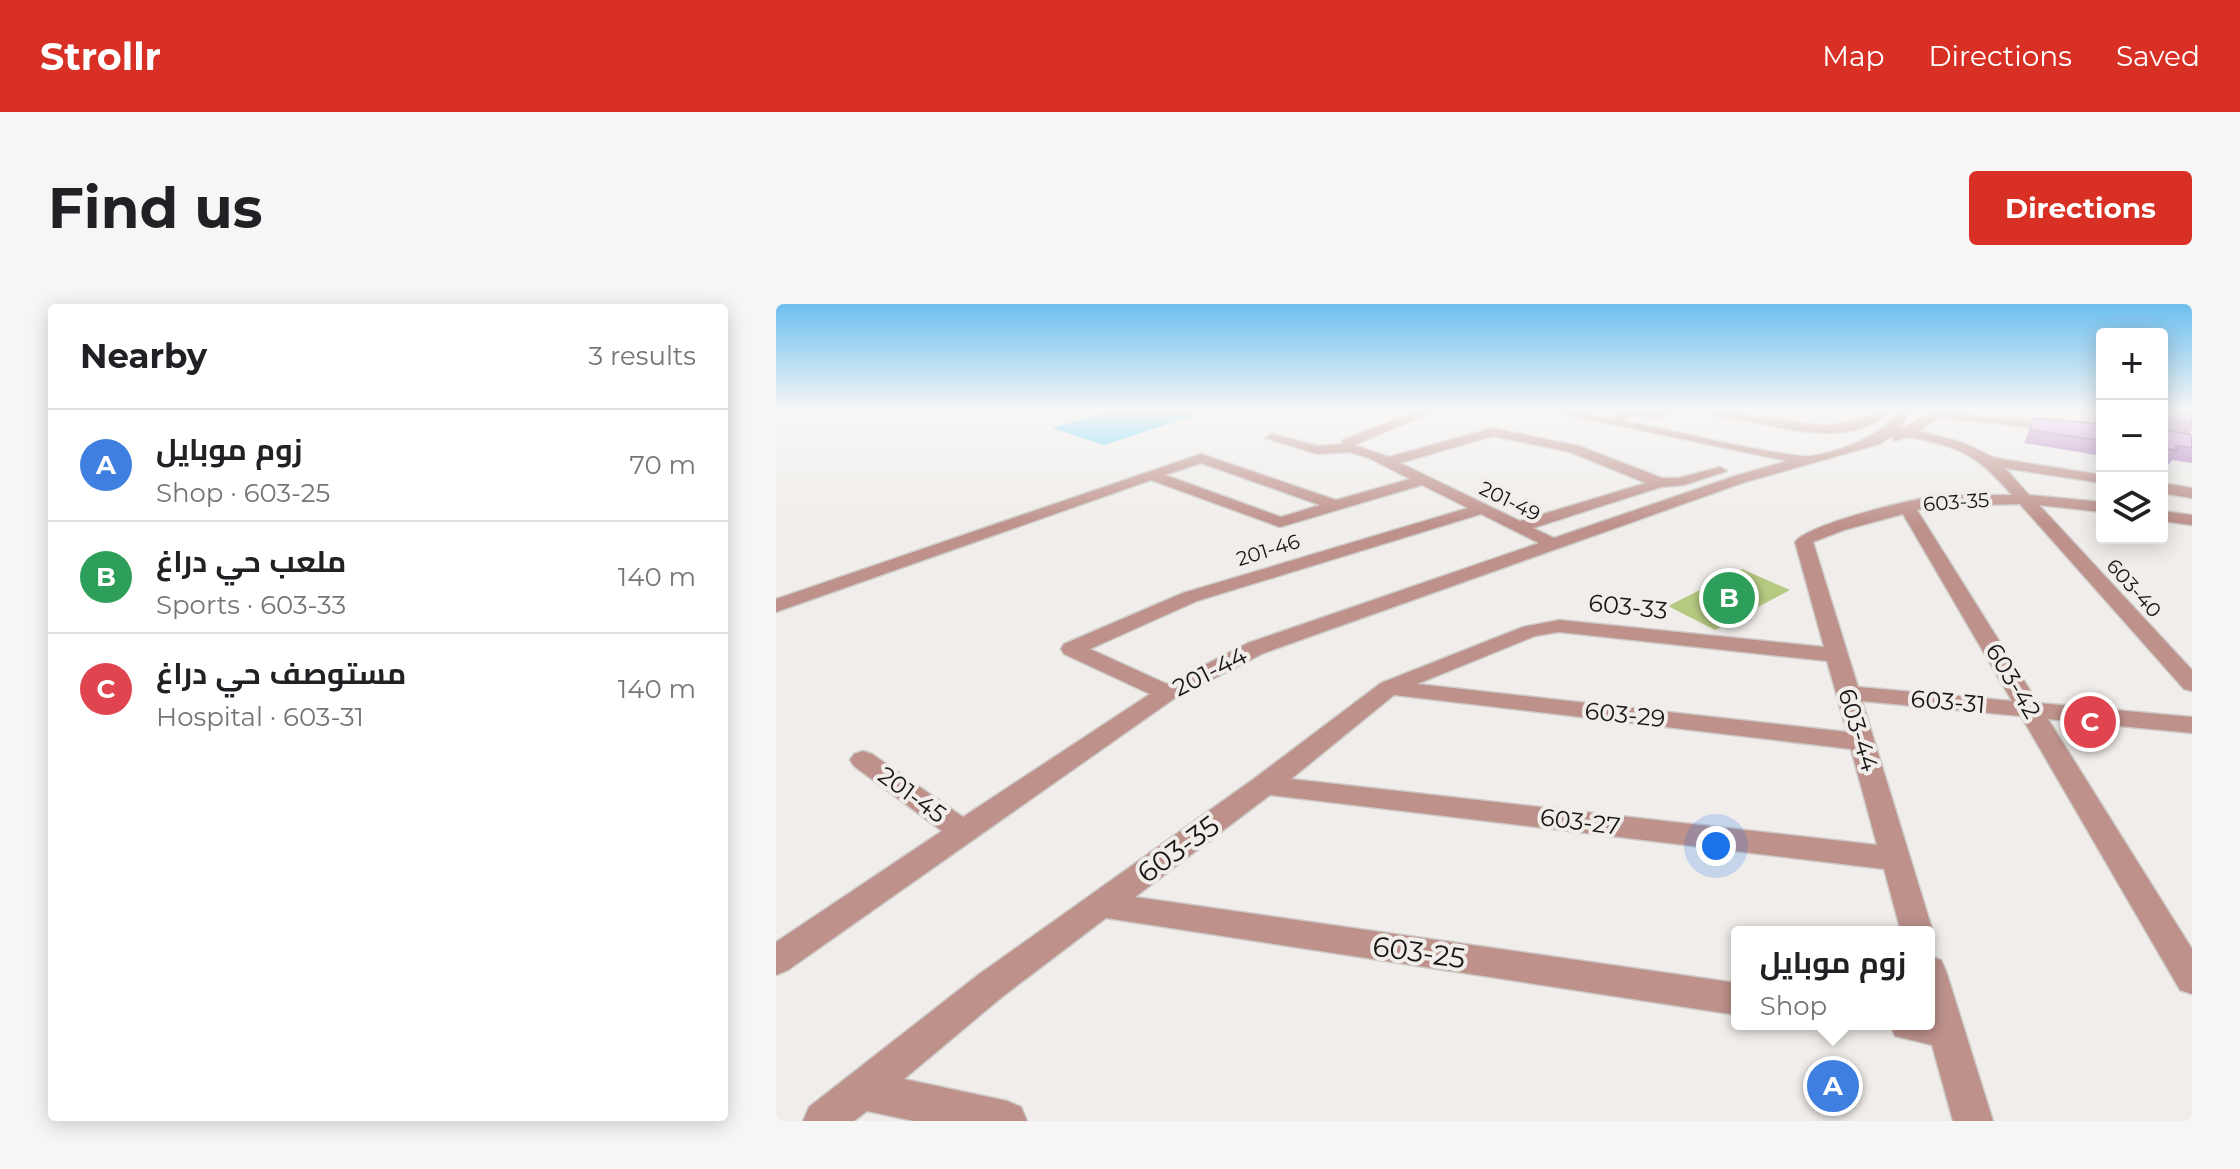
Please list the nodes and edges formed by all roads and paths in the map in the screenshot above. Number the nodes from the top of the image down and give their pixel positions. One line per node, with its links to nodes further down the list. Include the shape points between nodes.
1 (1352, 449): 10 (street, 201-49)
2 (1431, 449): 10 (street)
3 (1574, 449): 15 (street)
4 (1746, 449): 9 (street)
5 (1848, 449): 9 (street, 201-44)
6 (1871, 449): 18 (street, 201-44)
7 (1955, 449): 8 (street)
8 (1984, 457): 13 (street); 19 (street, 603-40)
9 (1802, 460): 11 (street, 201-44)
10 (1387, 462): 14 (street, 201-49)
11 (1771, 470): 15 (street, via 1726,469); 18 (street, 201-44)
12 (1151, 475): 20 (street, via 1201,458); 20 (street, via 1280,522); 31 (street)
13 (2096, 478)
14 (1422, 480): 20 (street); 23 (street, 201-49)
15 (1660, 483): 27 (street)
16 (2168, 489): 17 (street)
17 (2192, 493)
18 (1700, 494): 30 (street, 201-44)
19 (2023, 499): 21 (street, 603-35); 22 (street, 603-35, via 1949,500); 34 (street, 603-40)
20 (1334, 505)
21 (2096, 506)
22 (1907, 507): 28 (street, 603-35); 38 (street, 603-42)
23 (1482, 509): 27 (street, 201-49); 36 (street, 201-46, via 1190,597 1072,649)
24 (2168, 516): 26 (street)
25 (2168, 517): 29 (street)
26 (2192, 520)
27 (1518, 527): 30 (street, 201-49)
28 (1815, 534): 33 (street, 603-44, via 1804,548)
29 (2192, 535)
30 (1551, 543): 36 (street, 201-44, via 1256,648)
31 (776, 606)
32 (1559, 626): 33 (street, 603-33); 35 (street, 603-35, via 1492,644)
33 (1835, 655): 37 (street, 603-44)
34 (2192, 684)
35 (1389, 688): 40 (street, 603-29); 42 (street, 603-35)
36 (1167, 693): 43 (street, 201-44)
37 (1847, 693): 38 (street, 603-31); 40 (street, 603-44)
38 (2030, 710): 39 (street, 603-31); 48 (street, 603-42)
39 (2192, 725)
40 (1861, 742): 44 (street, 603-44)
41 (863, 760): 43 (street, 201-45)
42 (1265, 785): 44 (street, 603-27); 45 (street, 603-35)
43 (962, 831): 47 (street, 201-44)
44 (1896, 859): 46 (street, 603-44)
45 (1102, 905): 50 (street, 603-25); 53 (street, 603-35)
46 (1915, 926)
47 (776, 960)
48 (2192, 979)
49 (1935, 992): 52 (street)
50 (1731, 998)
51 (1935, 1028): 52 (street)
52 (1946, 1030): 56 (street)
53 (861, 1090): 54 (street, 603-35); 55 (street)
54 (823, 1121)
55 (1007, 1121)
56 (1973, 1121)

